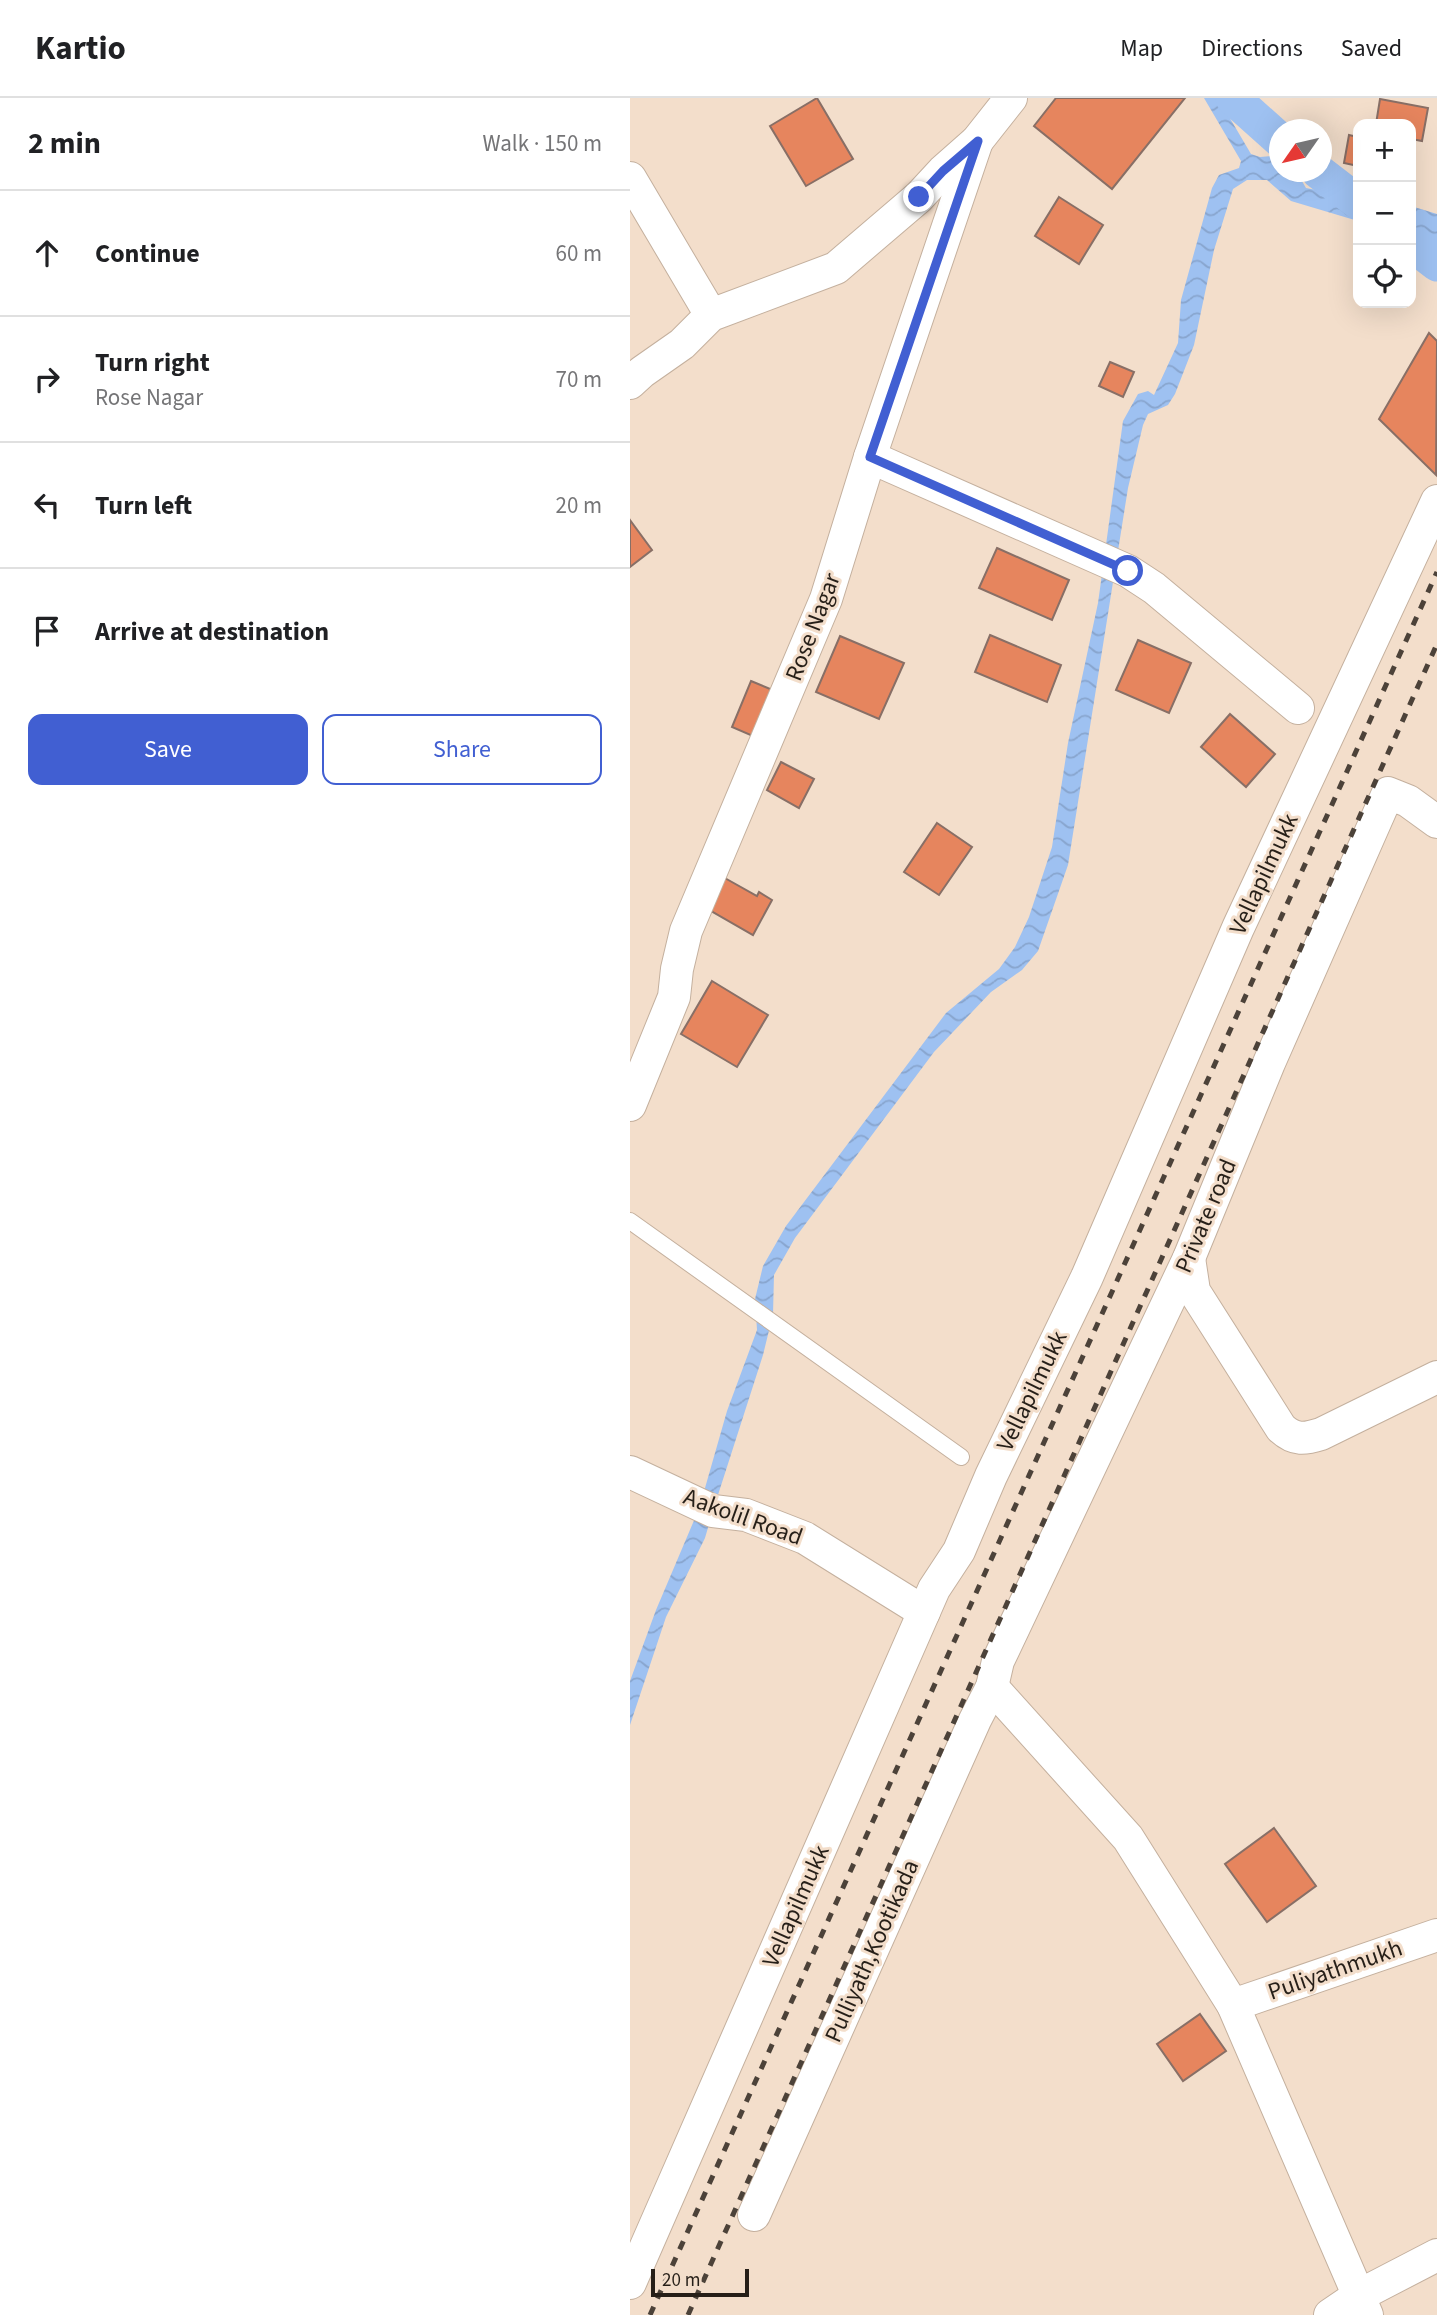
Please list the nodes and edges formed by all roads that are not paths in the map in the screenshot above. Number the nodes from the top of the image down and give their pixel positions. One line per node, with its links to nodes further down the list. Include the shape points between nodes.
1 (1011, 98): 2 (street)
2 (978, 141): 4 (street, via 836,268); 6 (street, Rose Nagar)
3 (630, 178): 4 (street)
4 (711, 315): 5 (street, via 682,344)
5 (630, 383)
6 (870, 457): 8 (street, via 1128,571); 10 (street, Rose Nagar, via 826,599 686,931 674,997)
7 (1437, 501): 16 (street, Vellapilmukk, via 1238,928 1087,1277 959,1551)
8 (1298, 708)
9 (1437, 822): 12 (street, Private road, via 1388,793)
10 (630, 1105)
11 (630, 1221): 14 (lane)
12 (1189, 1258): 13 (street, via 1194,1291 1290,1436 1304,1439 1321,1434); 17 (street, Private road, via 998,1661)
13 (1437, 1377)
14 (961, 1457)
15 (630, 1472): 16 (street, Aakolil Road, via 713,1511 746,1515 805,1538)
16 (924, 1612): 22 (street, Vellapilmukk)
17 (992, 1687): 19 (street, via 1128,1838); 20 (street, Pulliyath,Kootikada)
18 (1437, 1935): 19 (street, Puliyathmukh)
19 (1233, 2004): 23 (street)
20 (754, 2216)
21 (1437, 2255): 23 (street)
22 (630, 2283)
23 (1362, 2305): 24 (street)
24 (1330, 2315)

